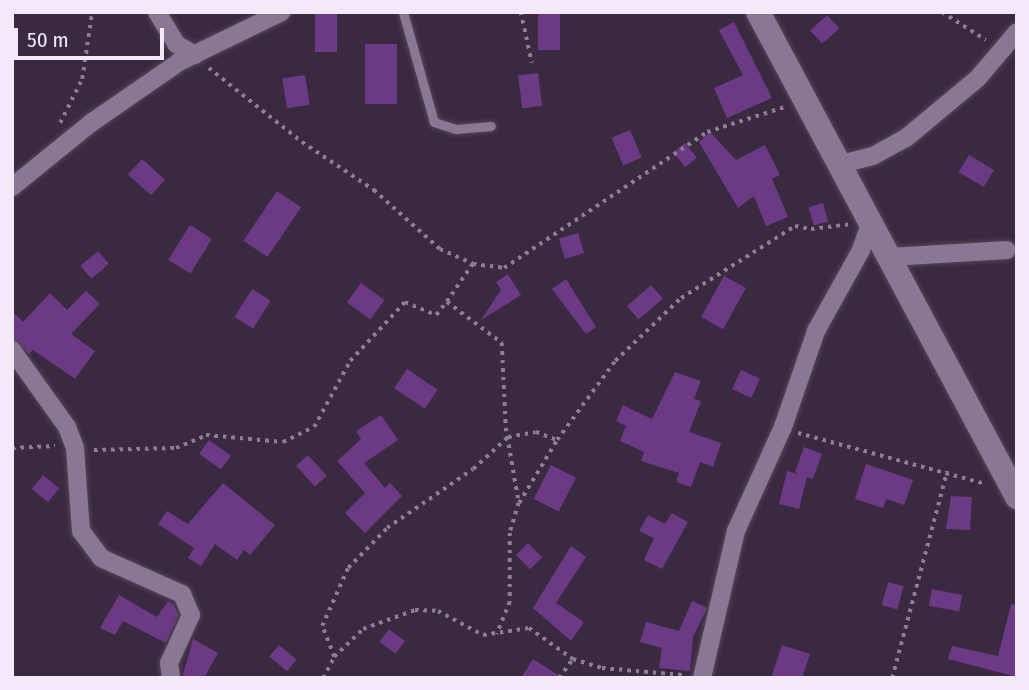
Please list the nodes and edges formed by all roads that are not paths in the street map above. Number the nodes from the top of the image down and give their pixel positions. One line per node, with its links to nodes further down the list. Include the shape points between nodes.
1 (157, 12): 6 (street, via 176,44)
2 (282, 12): 6 (street)
3 (403, 12): 7 (lane, via 434,122 456,129)
4 (758, 12): 8 (street)
5 (1014, 35): 8 (street, via 978,78 906,138 873,156)
6 (195, 55): 9 (street, via 91,123)
7 (491, 125)
8 (841, 164): 10 (street)
9 (12, 187)
10 (871, 221): 12 (street); 15 (street, via 861,250 816,331 783,427 736,531)
11 (1007, 250): 12 (street)
12 (890, 257): 14 (street)
13 (12, 350): 16 (street, via 67,427 75,448 82,531 101,558 182,594 191,615 169,663)
14 (1016, 495)
15 (698, 677)
16 (171, 678)

